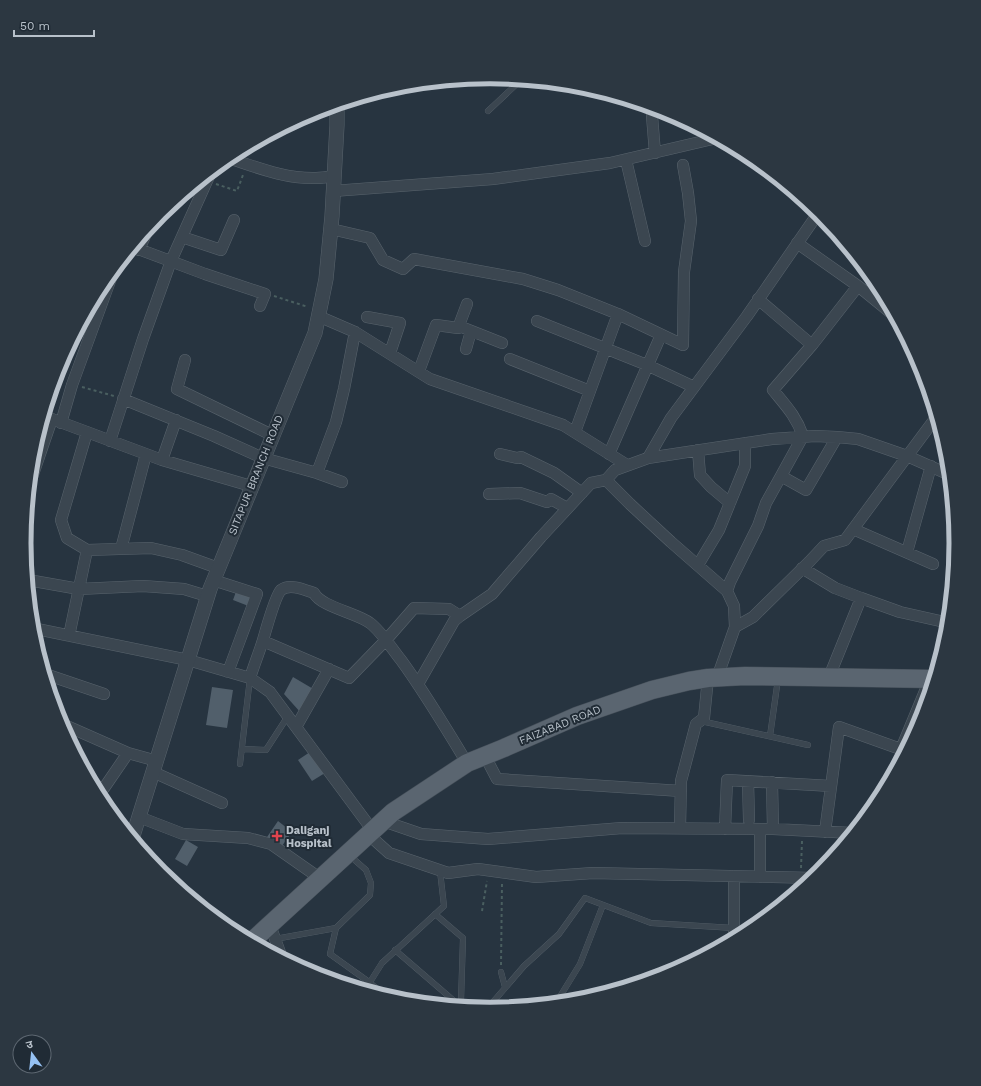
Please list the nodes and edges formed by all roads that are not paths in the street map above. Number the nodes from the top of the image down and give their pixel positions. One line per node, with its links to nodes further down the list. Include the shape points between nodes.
1 (518, 84): 3 (lane)
2 (337, 110): 10 (street, SITAPUR BRANCH ROAD)
3 (488, 111)
4 (653, 113): 6 (street)
5 (710, 140): 6 (street)
6 (654, 152): 8 (street)
7 (236, 160): 10 (street, via 298,177)
8 (626, 160): 12 (street, via 493,179); 17 (street)
9 (682, 165): 36 (street, via 691,221 684,272 683,345)
10 (334, 176): 12 (street, SITAPUR BRANCH ROAD)
11 (206, 182): 16 (street)
12 (333, 190): 15 (street, SITAPUR BRANCH ROAD)
13 (815, 218): 18 (street)
14 (234, 220): 16 (street, via 221,250)
15 (331, 229): 29 (street, SITAPUR BRANCH ROAD, via 326,279); 30 (street, via 370,238 383,260 403,269 414,259 524,279)
16 (182, 237): 20 (street)
17 (645, 241)
18 (797, 243): 21 (street); 25 (street)
19 (138, 249): 20 (street)
20 (171, 261): 27 (street, via 265,294); 48 (street, via 142,338)
21 (858, 286): 24 (street); 38 (street)
22 (873, 288): 24 (street)
23 (107, 290): 49 (street, via 72,385)
24 (868, 294): 28 (street)
25 (758, 299): 38 (street); 46 (street)
26 (467, 304): 33 (street)
27 (260, 306)
28 (885, 308)
29 (319, 313): 35 (street); 54 (street, SITAPUR BRANCH ROAD, via 315,333)
30 (618, 314): 36 (street); 39 (street)
31 (368, 317): 41 (street, via 400,323)
32 (537, 321): 39 (street)
33 (459, 326): 34 (street); 45 (street, via 458,328 436,325)
34 (472, 331): 37 (street); 40 (street)
35 (355, 332): 41 (street); 71 (street, via 336,422)
36 (660, 335): 44 (street)
37 (502, 343)
38 (812, 345): 55 (street, via 772,390 792,413)
39 (606, 348): 44 (street); 47 (street)
40 (466, 349)
41 (390, 353): 45 (street)
42 (510, 359): 47 (street)
43 (185, 360): 54 (street, via 177,389)
44 (647, 365): 46 (street); 62 (street)
45 (419, 371): 53 (street, via 430,379 563,424)
46 (694, 387): 66 (street)
47 (590, 391): 53 (street)
48 (123, 399): 50 (street); 57 (street)
49 (52, 419): 52 (street); 63 (street)
50 (176, 420): 65 (street); 67 (street)
51 (933, 421): 64 (street)
52 (87, 432): 57 (street); 82 (street, via 61,520 67,538)
53 (575, 432): 62 (street)
54 (272, 435): 65 (street, SITAPUR BRANCH ROAD)
55 (803, 436): 56 (street); 58 (street); 72 (street)
56 (837, 437): 64 (street, via 858,439); 72 (street, via 806,490)
57 (110, 441): 60 (street)
58 (745, 443): 59 (street); 78 (street, via 745,466)
59 (698, 450): 66 (street); 78 (street, via 700,475)
60 (146, 454): 67 (street); 81 (street)
61 (500, 454): 76 (street, via 521,457 541,466)
62 (609, 454): 68 (street)
63 (40, 455)
64 (907, 456): 69 (street); 80 (street)
65 (263, 458): 71 (street); 75 (street, SITAPUR BRANCH ROAD)
66 (648, 458): 68 (street)
67 (162, 460): 75 (street)
68 (627, 465): 73 (street, via 615,470)
69 (931, 466): 70 (street); 83 (street)
70 (944, 472)
71 (316, 473): 74 (street)
72 (782, 476): 90 (street, via 766,503 758,526)
73 (606, 480): 76 (street, via 591,483); 85 (street)
74 (342, 482)
75 (251, 486): 87 (street, SITAPUR BRANCH ROAD)
76 (582, 493): 79 (street)
77 (489, 494): 79 (street, via 520,493 547,502 551,499)
78 (730, 504): 85 (street, via 719,530)
79 (567, 508): 93 (street, via 492,594)
80 (853, 529): 83 (street); 86 (street, via 845,540 824,546)
81 (121, 549): 82 (street); 87 (street, via 151,548 182,555)
82 (87, 550): 89 (street)
83 (906, 552): 84 (street)
84 (933, 564)
85 (698, 565): 90 (street)
86 (802, 568): 92 (street, via 835,588); 95 (street, via 753,617)
87 (216, 574): 91 (street, SITAPUR BRANCH ROAD); 102 (street, via 258,594)
88 (33, 581): 89 (street)
89 (79, 589): 91 (street, via 143,586 184,589); 97 (street)
90 (727, 591): 95 (street, via 734,606)
91 (207, 596): 100 (street, SITAPUR BRANCH ROAD)
92 (861, 598): 94 (street, via 900,612); 105 (street)
93 (460, 616): 99 (street, via 449,609 414,608); 109 (street, via 454,621)
94 (943, 622)
95 (735, 627): 107 (street)
96 (39, 630): 97 (street)
97 (69, 636): 100 (street)
98 (263, 640): 99 (street, via 275,601 281,590 290,587 314,593 329,605 369,622); 101 (street); 106 (street)
99 (386, 640): 101 (street, via 349,678); 109 (street)
100 (188, 660): 102 (street); 123 (street, SITAPUR BRANCH ROAD)
101 (329, 669): 114 (street)
102 (228, 672): 106 (street)
103 (51, 676): 110 (street)
104 (779, 676): 105 (main road, FAIZABAD ROAD); 107 (main road, FAIZABAD ROAD); 115 (lane)
105 (829, 677): 108 (main road, FAIZABAD ROAD)
106 (250, 678): 111 (street, via 270,692); 117 (lane)
107 (713, 678): 112 (street, via 704,718); 120 (main road, FAIZABAD ROAD, via 652,690 577,716)
108 (929, 679)
109 (418, 684): 121 (street)
110 (104, 694)
111 (288, 716): 114 (street); 117 (lane, via 266,750)
112 (701, 720): 115 (lane); 128 (street, via 696,724 681,781)
113 (70, 727): 119 (street)
114 (296, 727): 133 (street)
115 (770, 736): 116 (lane)
116 (808, 745)
117 (242, 749): 122 (lane)
118 (901, 749): 126 (street, via 839,727)
119 (128, 753): 123 (street); 127 (street, via 104,788)
120 (485, 756): 121 (main road, FAIZABAD ROAD); 128 (street, via 497,779)
121 (467, 763): 133 (main road, FAIZABAD ROAD, via 393,812)
122 (240, 764)
123 (155, 766): 129 (street); 130 (street, SITAPUR BRANCH ROAD)
124 (748, 781): 125 (street); 131 (street); 134 (street, via 727,780)
125 (772, 782): 126 (street); 136 (street)
126 (831, 786): 138 (street)
127 (101, 787)
128 (681, 791): 132 (street)
129 (222, 803)
130 (139, 817): 137 (street, SITAPUR BRANCH ROAD); 145 (street, via 183,834 248,838 271,844)
131 (749, 820)
132 (680, 828): 133 (street, via 622,828 488,839); 134 (street)
133 (375, 829): 140 (main road, FAIZABAD ROAD); 141 (street, via 389,853)
134 (725, 829): 135 (street)
135 (760, 829): 136 (street); 143 (street)
136 (773, 829): 138 (street)
137 (134, 832)
138 (825, 832): 139 (street)
139 (847, 833)
140 (348, 854): 145 (main road, FAIZABAD ROAD); 148 (lane, via 366,870 371,883 370,895)
141 (440, 871): 142 (street, via 448,873 478,869 536,877 593,873); 147 (lane, via 444,906)
142 (734, 876): 143 (street); 150 (street)
143 (760, 877): 144 (street)
144 (805, 877)
145 (321, 879): 149 (main road, FAIZABAD ROAD)
146 (603, 905): 150 (lane, via 651,923); 157 (lane, via 585,898 559,934); 159 (lane, via 580,964)
147 (435, 914): 152 (lane); 161 (lane, via 463,938)
148 (336, 928): 149 (lane); 155 (lane, via 330,954)
149 (272, 932): 151 (main road, FAIZABAD ROAD); 153 (street)
150 (734, 933)
151 (258, 939)
152 (395, 950): 155 (lane); 160 (lane)
153 (279, 951)
154 (501, 972): 157 (lane)
155 (369, 982): 156 (lane); 158 (lane)
156 (367, 986)
157 (505, 987): 162 (lane)
158 (376, 988)
159 (559, 997)
160 (455, 1001)
161 (461, 1002)
162 (493, 1002)

